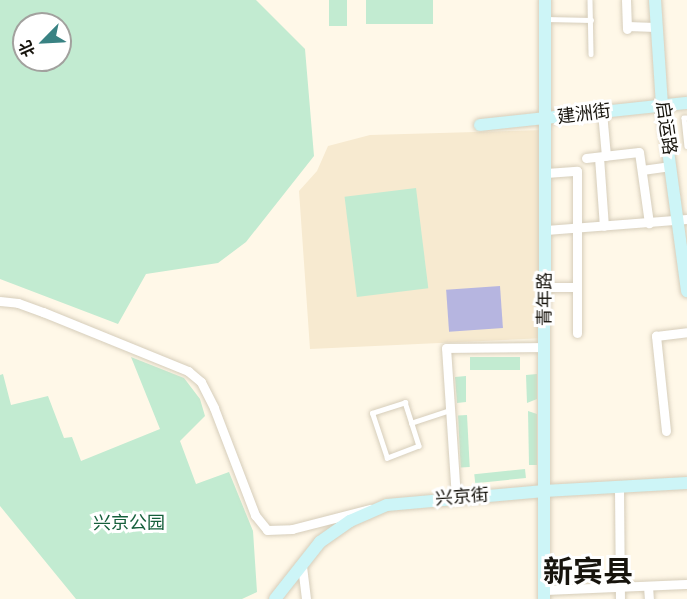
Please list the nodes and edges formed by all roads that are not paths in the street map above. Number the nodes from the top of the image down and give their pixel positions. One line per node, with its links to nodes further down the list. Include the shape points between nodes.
1 (545, 0): 5 (street, 青年路)
2 (590, 0): 6 (lane)
3 (626, 0): 7 (street, via 627,28)
4 (655, 0): 7 (street, 启运路)
5 (546, 19): 6 (lane); 13 (street, 青年路)
6 (591, 20): 8 (lane)
7 (655, 27): 10 (street, 启运路)
8 (591, 54)
9 (687, 103): 10 (street, 建洲街)
10 (663, 106): 11 (street, 建洲街); 18 (street, 启运路)
11 (602, 112): 13 (street, 建洲街); 16 (street)
12 (687, 118): 15 (lane)
13 (546, 119): 14 (street, 建洲街); 20 (street, 青年路)
14 (480, 125)
15 (687, 146)
16 (603, 156): 17 (street); 19 (street, via 639,152); 23 (street)
17 (586, 158)
18 (671, 166): 19 (street); 21 (street, 启运路)
19 (642, 170): 22 (street)
20 (546, 172): 24 (street, via 577,171); 25 (street, 青年路)
21 (683, 220): 22 (street); 26 (street, 启运路)
22 (649, 223): 23 (street)
23 (604, 226): 24 (street)
24 (577, 228): 25 (street); 28 (street)
25 (546, 230): 27 (street, 青年路)
26 (685, 258): 29 (street, 启运路)
27 (545, 287): 28 (street); 33 (street, 青年路)
28 (577, 287): 32 (street)
29 (687, 291)
30 (0, 301): 41 (street, via 43,312 188,371 201,382 255,515 267,530 292,529)
31 (687, 332): 36 (street, via 656,336)
32 (577, 333)
33 (545, 347): 34 (street, via 446,348); 39 (street, 青年路)
34 (450, 410): 35 (lane); 40 (street)
35 (411, 423): 35 (lane, via 419,446 387,458 372,413 405,402)
36 (666, 431)
37 (687, 483): 38 (street, 兴京街)
38 (619, 488): 39 (street, 兴京街); 45 (street)
39 (544, 491): 40 (street, 兴京街); 46 (street, 青年路)
40 (456, 498): 41 (street, 兴京街)
41 (387, 505): 42 (street, 兴京街, via 350,522 320,542)
42 (302, 566): 47 (street, 兴京街); 48 (street)
43 (687, 584): 44 (street)
44 (648, 586): 45 (street); 50 (street)
45 (620, 588): 46 (street); 49 (street)
46 (544, 594)
47 (275, 599)
48 (306, 599)
49 (620, 599)
50 (649, 599)

